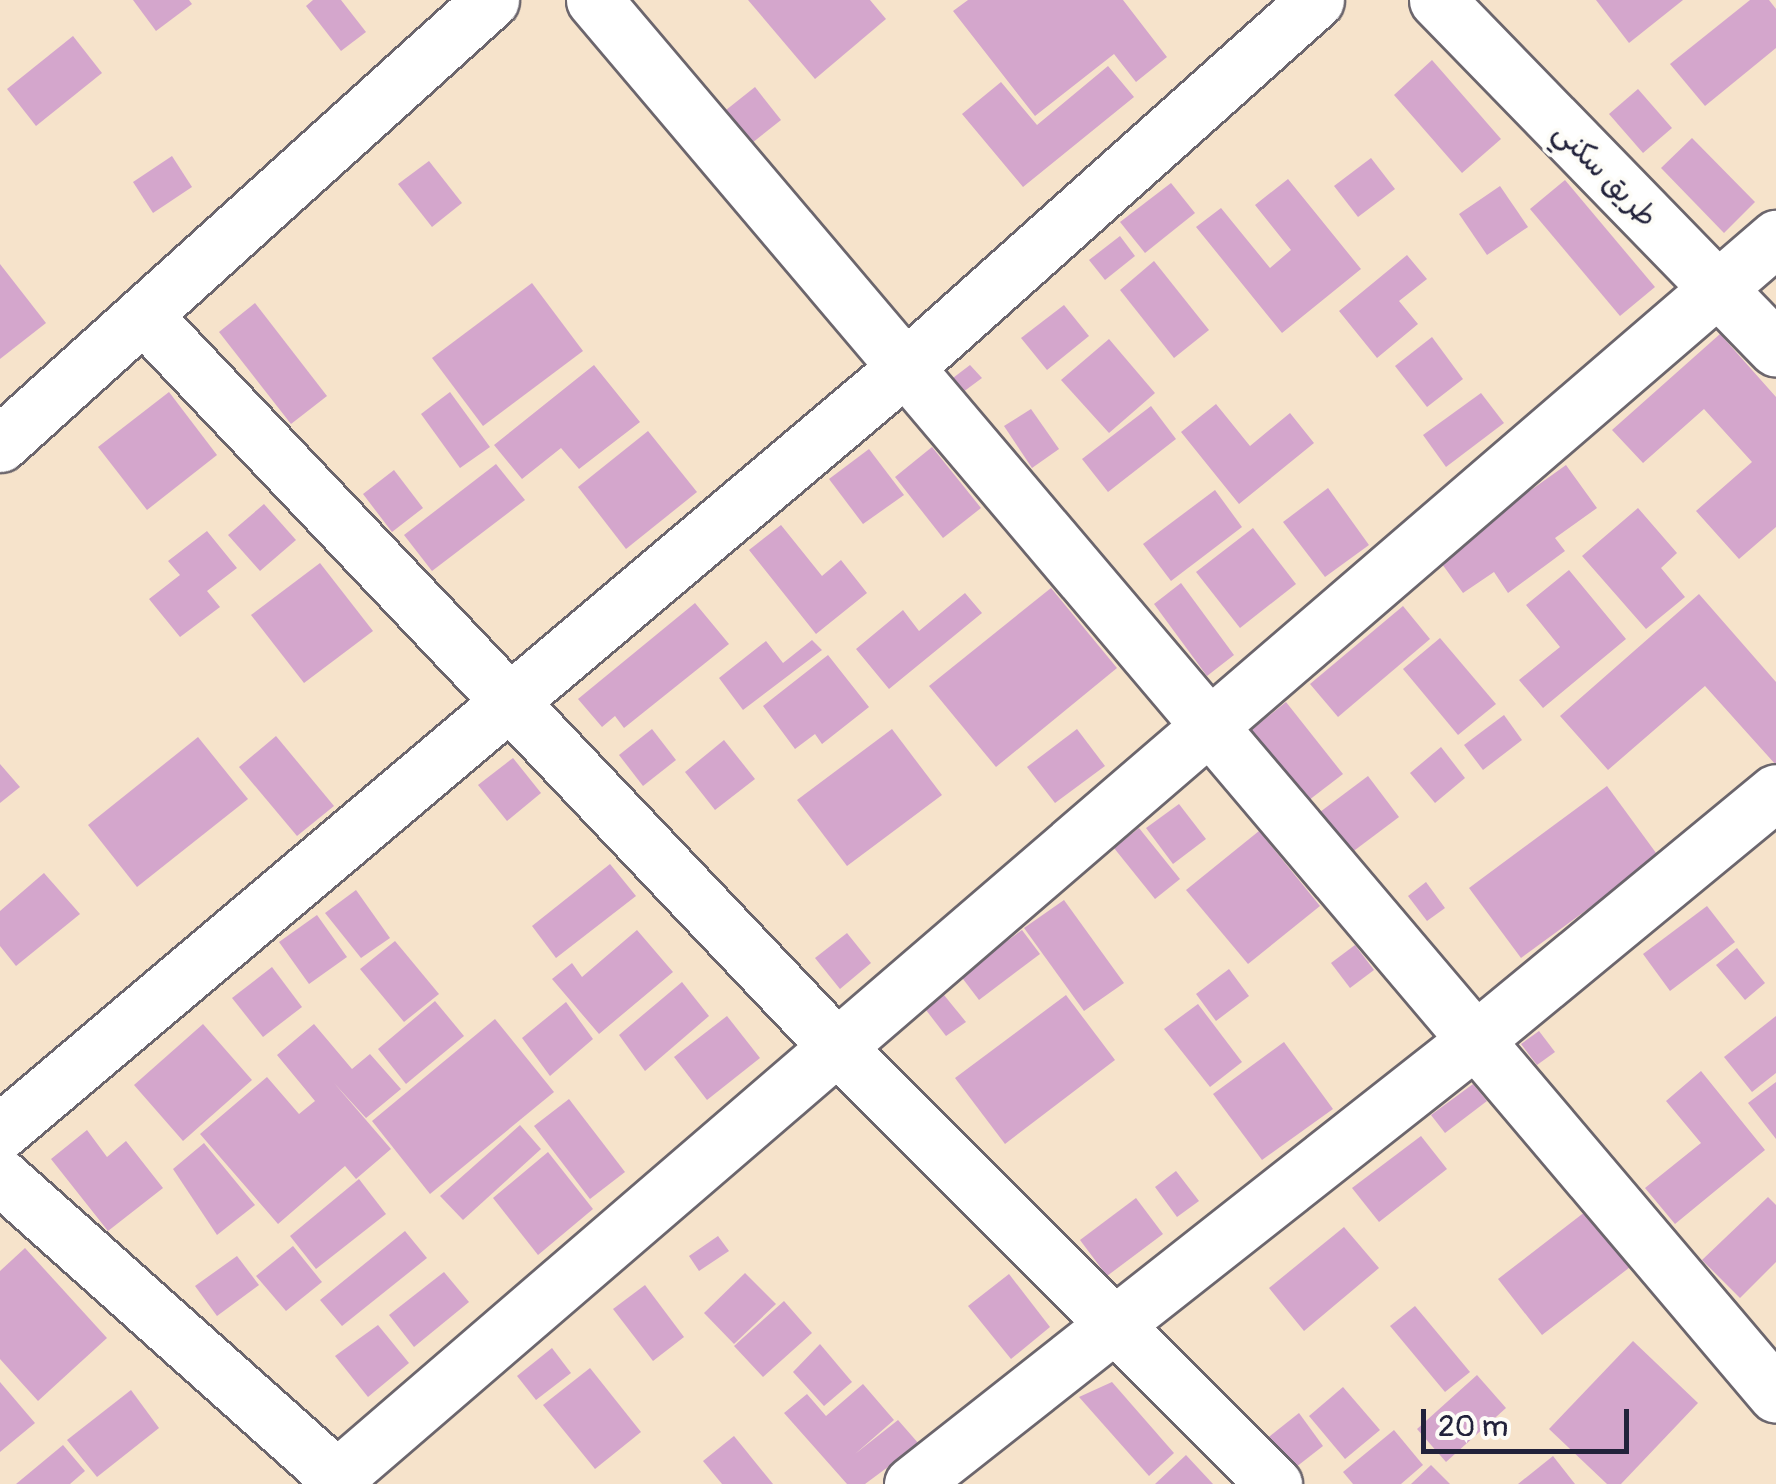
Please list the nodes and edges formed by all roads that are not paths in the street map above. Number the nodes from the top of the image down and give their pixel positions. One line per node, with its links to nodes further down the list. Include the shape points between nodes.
1 (492, 0): 7 (street)
2 (594, 0): 9 (street)
3 (1316, 0): 9 (street)
4 (1436, 0): 6 (street, طريق سكني)
5 (1776, 238): 6 (street)
6 (1717, 292): 8 (street, طريق سكني); 12 (street)
7 (143, 316): 10 (street); 11 (street)
8 (1776, 348)
9 (909, 364): 11 (street); 12 (street)
10 (0, 444)
11 (510, 704): 15 (street); 16 (street)
12 (1210, 731): 14 (street); 15 (street)
13 (1776, 792): 14 (street)
14 (1474, 1041): 18 (street); 19 (street)
15 (837, 1046): 18 (street); 20 (street)
16 (0, 1132)
17 (0, 1176): 20 (street)
18 (1113, 1325): 21 (street); 22 (street)
19 (1776, 1395)
20 (336, 1482)
21 (912, 1484)
22 (1274, 1484)

